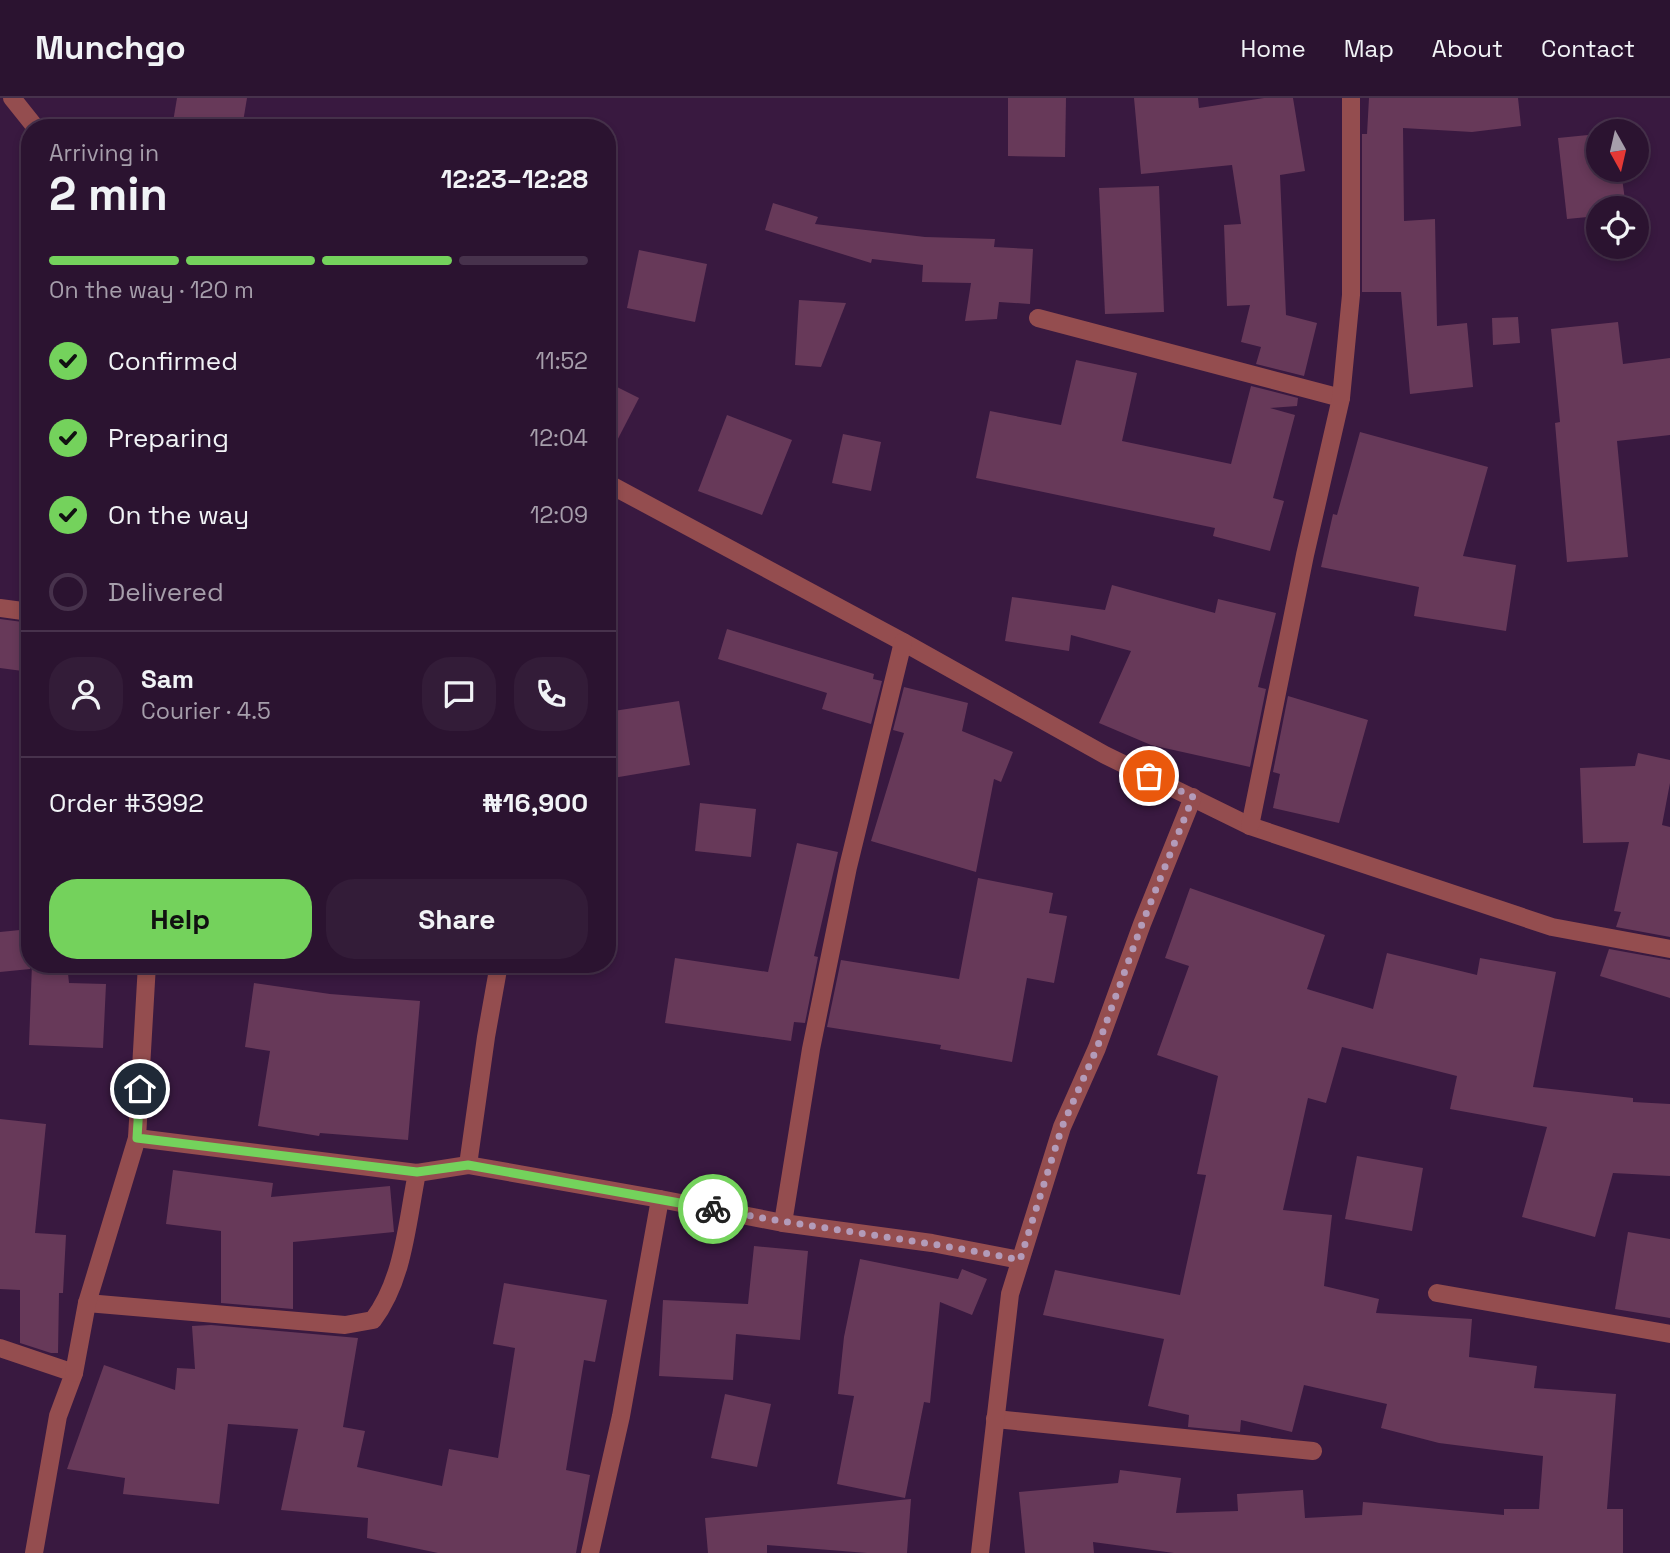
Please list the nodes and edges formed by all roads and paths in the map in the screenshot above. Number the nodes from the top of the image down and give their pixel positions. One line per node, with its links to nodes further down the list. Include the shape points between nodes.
1 (12, 98): 3 (street)
2 (1351, 98): 5 (street, via 1351,295)
3 (29, 119)
4 (1038, 318): 5 (street)
5 (1341, 398): 11 (street)
6 (616, 488): 9 (street)
7 (0, 608): 8 (street)
8 (21, 611)
9 (903, 642): 10 (street, via 1105,755); 19 (street, via 848,867 811,1049)
10 (1193, 797): 11 (street); 20 (street, via 1062,1127)
11 (1250, 826): 12 (street, via 1552,928)
12 (1670, 949)
13 (146, 973): 15 (street)
14 (497, 973): 16 (street)
15 (137, 1138): 17 (street); 22 (street)
16 (468, 1165): 17 (street); 18 (street)
17 (417, 1172): 22 (street, via 394,1283 373,1320 345,1325)
18 (660, 1199): 19 (street); 29 (street, via 621,1416)
19 (783, 1223): 20 (street)
20 (1020, 1260): 26 (street, via 1010,1294)
21 (1437, 1293): 23 (street)
22 (87, 1303): 25 (street)
23 (1670, 1334)
24 (0, 1348): 25 (street)
25 (74, 1373): 28 (street, via 58,1416)
26 (995, 1419): 27 (street); 30 (street)
27 (1313, 1451)
28 (34, 1553)
29 (590, 1553)
30 (980, 1553)

